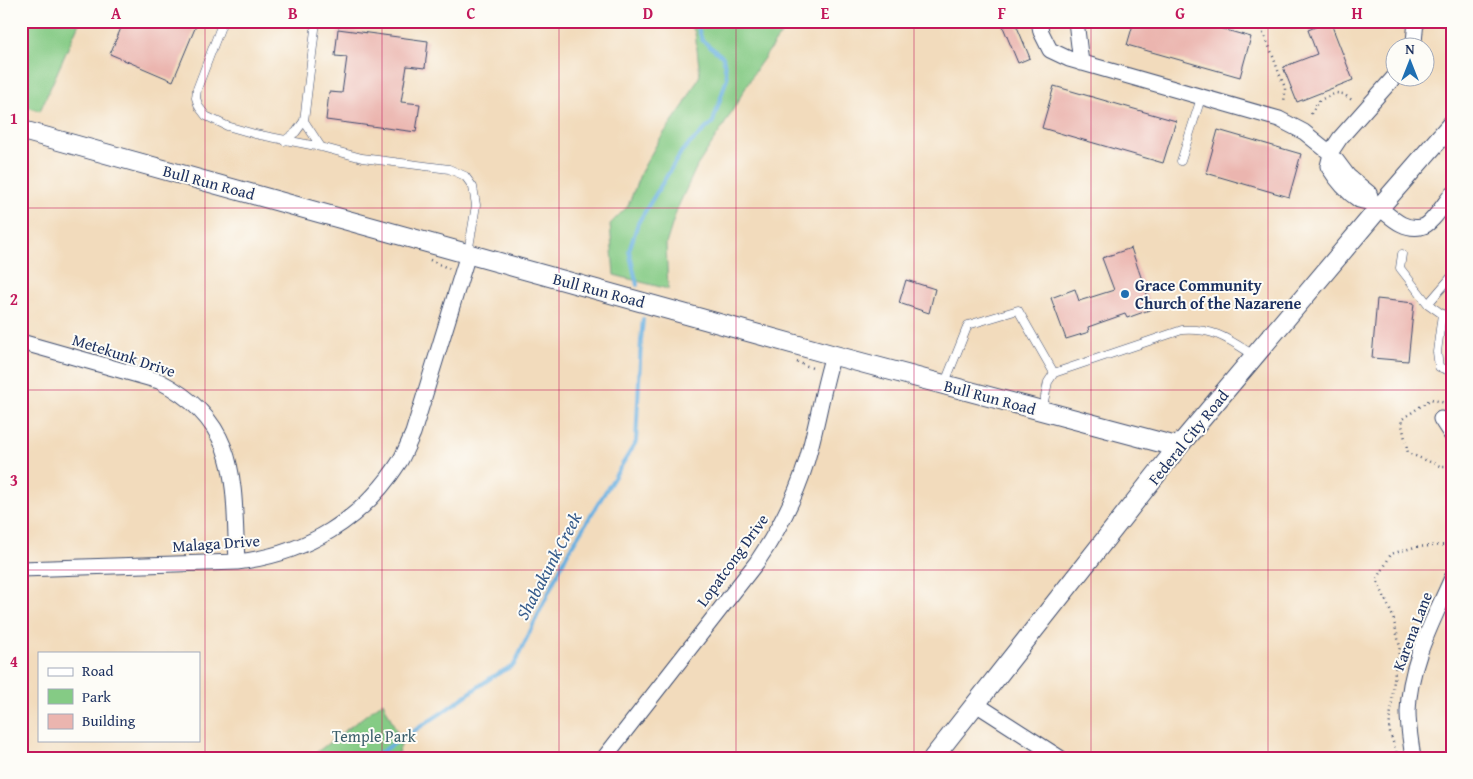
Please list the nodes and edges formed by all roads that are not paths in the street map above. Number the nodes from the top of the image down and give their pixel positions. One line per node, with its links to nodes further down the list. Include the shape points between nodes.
1 (223, 21): 13 (lane, via 197,89 199,107 206,116 227,126)
2 (316, 21): 10 (lane)
3 (1039, 21): 7 (street, via 1050,50)
4 (1076, 21): 7 (street)
5 (1416, 21): 6 (street)
6 (1414, 38)
7 (1081, 63): 9 (street)
8 (1386, 87): 15 (street, via 1340,138)
9 (1201, 98): 15 (street, via 1280,120 1304,132); 16 (lane)
10 (304, 121): 13 (lane); 14 (lane)
11 (1452, 124): 18 (street, Federal City Road)
12 (21, 130): 19 (street, Bull Run Road)
13 (284, 141): 14 (lane)
14 (321, 147): 19 (lane, via 362,158 449,169 465,176 473,186 476,205)
15 (1330, 156): 18 (street, via 1369,192)
16 (1181, 161)
17 (1451, 198): 18 (street, via 1428,225 1421,227 1397,222)
18 (1375, 205): 26 (street, Federal City Road)
19 (468, 254): 27 (street, Bull Run Road); 35 (street, Malaga Drive, via 422,409 400,460 386,480 369,500 327,534 280,554)
20 (1402, 254): 22 (lane, via 1400,268)
21 (1452, 276): 22 (lane)
22 (1428, 304): 23 (lane)
23 (1442, 314): 24 (lane); 28 (lane, via 1437,352 1439,368)
24 (1452, 321)
25 (21, 342): 35 (street, Metekunk Drive, via 159,381 191,401 217,432 230,466)
26 (1255, 356): 29 (lane, via 1211,331 1182,330); 34 (street, Federal City Road)
27 (830, 364): 30 (street, Bull Run Road); 39 (street, Lopatcong Drive, via 806,463 785,517 757,562)
28 (1452, 372)
29 (1054, 373): 30 (lane, via 1018,310 968,324); 31 (lane, via 1048,382)
30 (944, 385): 31 (street, Bull Run Road)
31 (1042, 411): 34 (street, Bull Run Road)
32 (1441, 419): 33 (street)
33 (1452, 436)
34 (1178, 447): 38 (street, Federal City Road)
35 (237, 562): 36 (street, Malaga Drive)
36 (21, 569)
37 (1452, 578): 42 (street, Karena Lane, via 1423,644 1409,692 1409,734)
38 (976, 704): 40 (street, Federal City Road); 41 (street)
39 (604, 758)
40 (932, 758)
41 (1060, 758)
42 (1413, 758)

